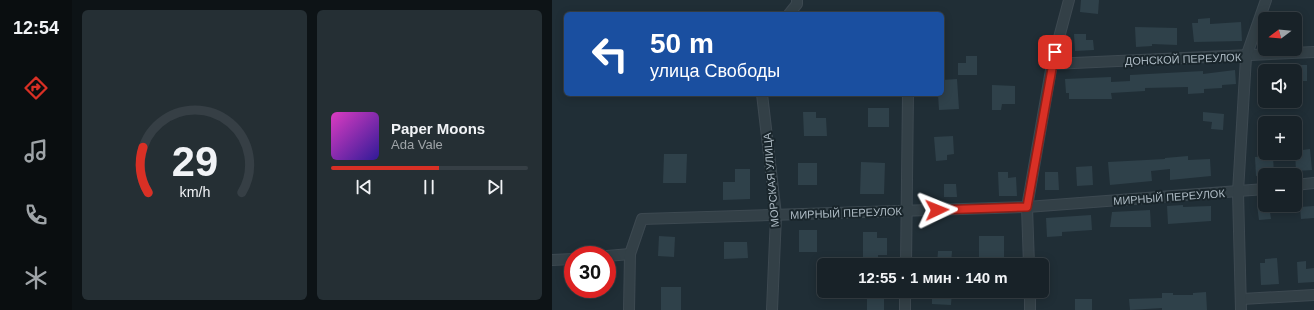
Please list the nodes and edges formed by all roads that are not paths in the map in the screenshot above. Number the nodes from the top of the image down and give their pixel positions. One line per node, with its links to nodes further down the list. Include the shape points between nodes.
1 (797, 0): 4 (street)
2 (1069, 0): 7 (street)
3 (1266, 0): 6 (street)
4 (791, 12)
5 (1314, 52): 6 (street, ДОНСКОЙ ПЕРЕУЛОК)
6 (1246, 57): 7 (street, ДОНСКОЙ ПЕРЕУЛОК); 13 (street)
7 (1052, 64): 14 (street)
8 (762, 96): 16 (street, МОРСКАЯ УЛИЦА)
9 (908, 96): 15 (street)
10 (1314, 183): 11 (street)
11 (1302, 184)
12 (1258, 190): 13 (street, МИРНЫЙ ПЕРЕУЛОК)
13 (1238, 192): 14 (street, МИРНЫЙ ПЕРЕУЛОК); 26 (street)
14 (1027, 207): 15 (street, МИРНЫЙ ПЕРЕУЛОК); 20 (street)
15 (908, 211): 16 (street, МИРНЫЙ ПЕРЕУЛОК); 19 (street)
16 (776, 215): 17 (street, МИРНЫЙ ПЕРЕУЛОК, via 642,219); 28 (street, МОРСКАЯ УЛИЦА)
17 (630, 254): 18 (street); 27 (street)
18 (616, 255)
19 (906, 258)
20 (1029, 258)
21 (564, 259): 22 (street)
22 (552, 260)
23 (1314, 296): 26 (street)
24 (906, 298): 29 (street)
25 (1030, 298): 30 (street)
26 (1242, 298): 31 (street)
27 (629, 310)
28 (772, 310)
29 (905, 310)
30 (1030, 310)
31 (1241, 310)

